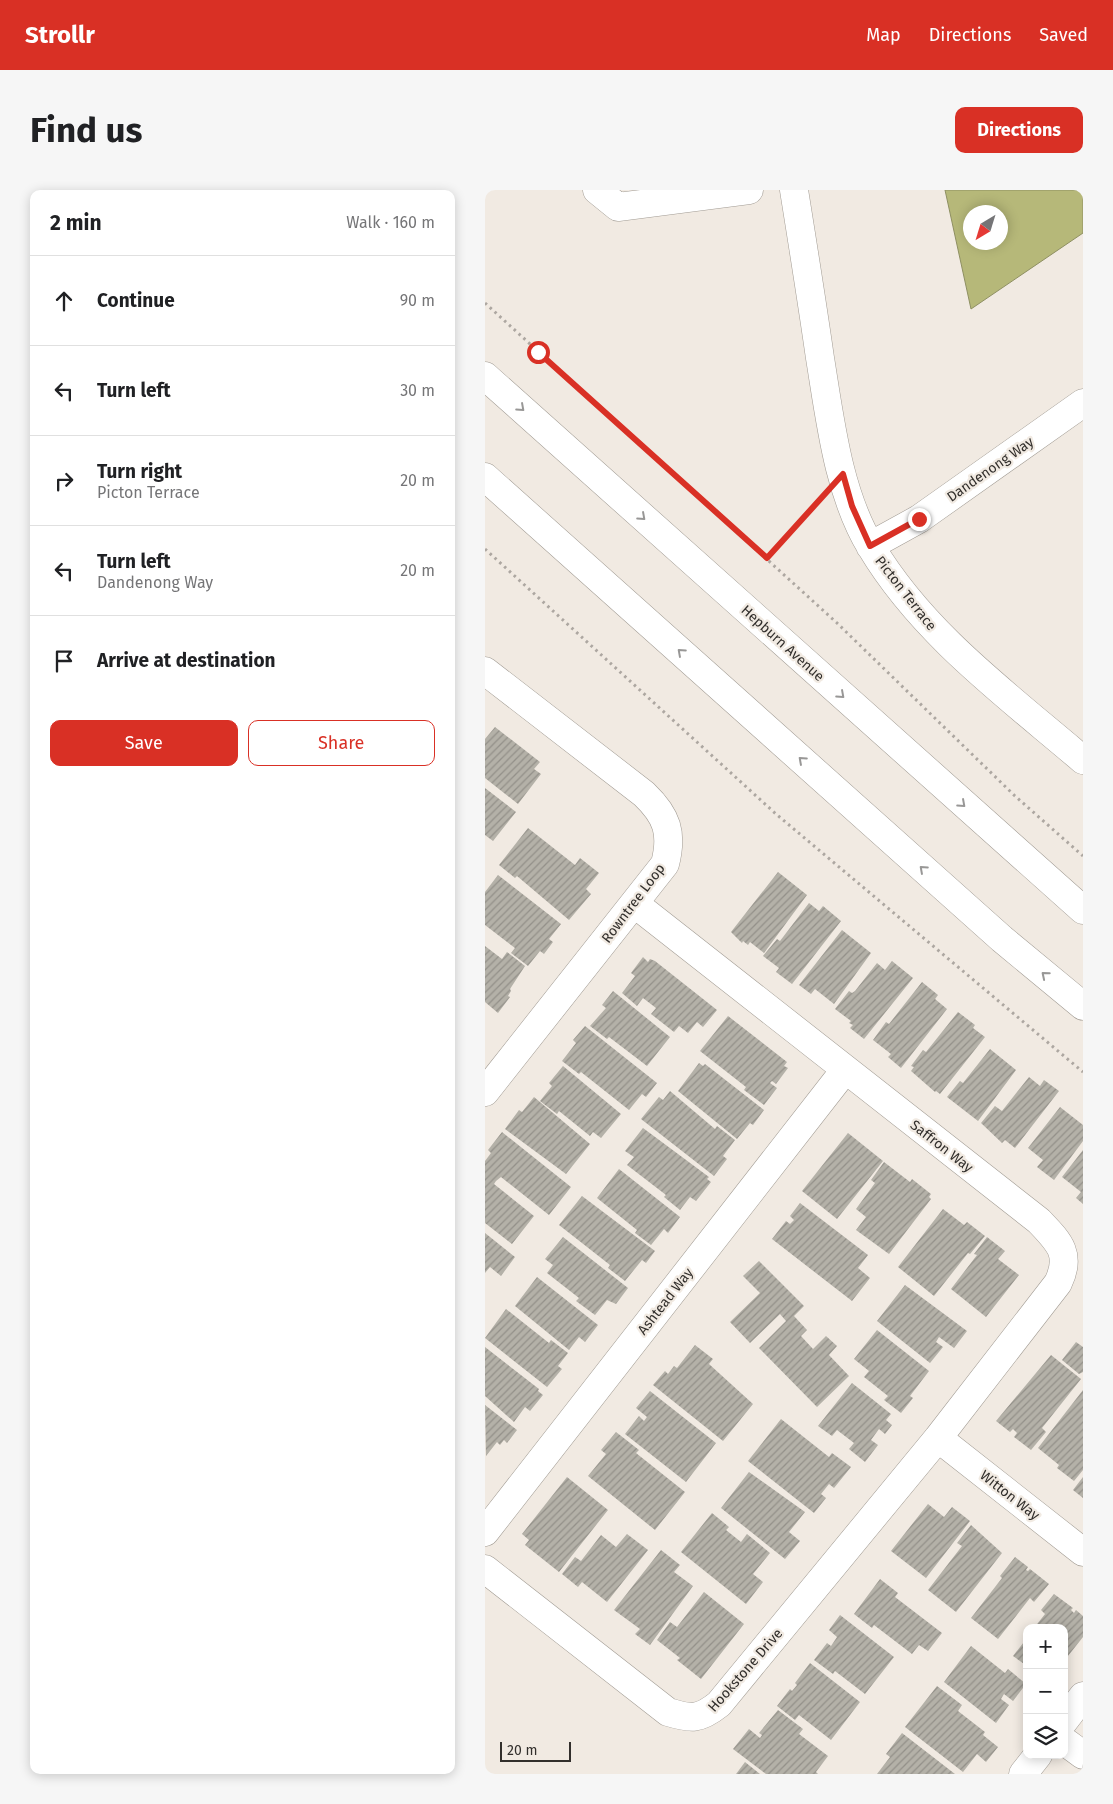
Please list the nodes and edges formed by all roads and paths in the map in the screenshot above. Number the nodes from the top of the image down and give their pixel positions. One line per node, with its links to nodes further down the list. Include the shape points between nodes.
1 (597, 190): 2 (street, via 618,207)
2 (749, 190)
3 (794, 190): 7 (street, Picton Terrace, via 830,420)
4 (485, 303): 11 (path)
5 (485, 376): 16 (street, Hepburn Avenue, one-way to 16)
6 (1083, 403): 9 (street, Dandenong Way, via 919,519)
7 (843, 474): 9 (street, Picton Terrace, via 852,506); 11 (path)
8 (485, 477): 17 (street, one-way to 8, via 1002,940)
9 (870, 546): 13 (street, Picton Terrace, via 899,589 944,640)
10 (485, 549): 19 (path, via 777,814)
11 (767, 558): 14 (path, via 1015,796)
12 (485, 671): 15 (street, Rowntree Loop, via 659,807 667,826 670,846 665,864)
13 (1083, 760)
14 (1083, 856)
15 (635, 904): 18 (street, Saffron Way); 20 (street, Rowntree Loop)
16 (1083, 910)
17 (1083, 1006)
18 (845, 1070): 21 (street, Saffron Way, via 1039,1221 1063,1251 1065,1269 1058,1283); 22 (street, Ashtead Way)
19 (1083, 1072)
20 (485, 1092)
21 (938, 1438): 23 (street, Witton Way); 24 (street, Hookstone Drive, via 719,1704 705,1715 688,1718 668,1712)
22 (485, 1532)
23 (1083, 1552)
24 (485, 1569)
25 (1083, 1696): 26 (street)
26 (1068, 1716)
27 (1068, 1744): 28 (street)
28 (1083, 1755)
29 (1034, 1759): 30 (street)
30 (1023, 1774)

